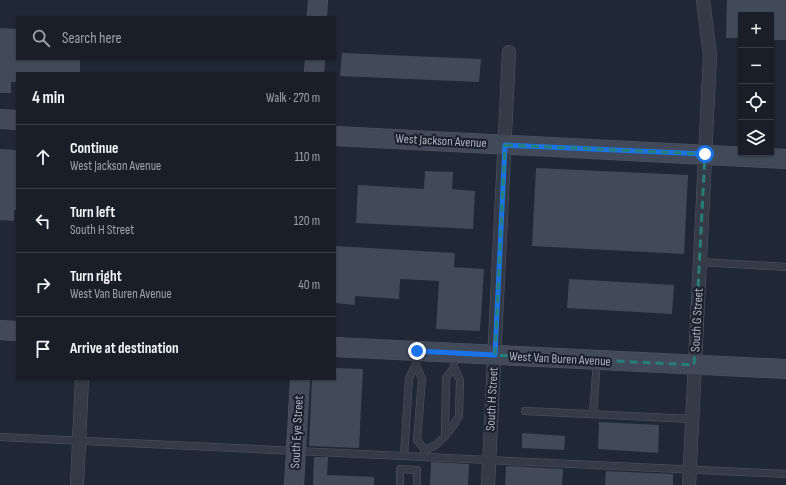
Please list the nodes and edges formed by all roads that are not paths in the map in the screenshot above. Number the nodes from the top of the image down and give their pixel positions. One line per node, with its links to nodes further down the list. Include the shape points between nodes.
1 (318, 0): 3 (street)
2 (703, 0): 11 (street, South G Street, via 710,55)
3 (317, 16)
4 (509, 52): 10 (street, South H Street)
5 (315, 60): 6 (street)
6 (314, 72)
7 (0, 119): 8 (street)
8 (16, 120)
9 (336, 136): 10 (street, West Jackson Avenue)
10 (505, 145): 11 (street, West Jackson Avenue); 18 (street, South H Street)
11 (705, 154): 12 (street, West Jackson Avenue); 13 (street, South G Street)
12 (786, 159)
13 (700, 262): 14 (lane); 22 (street, South G Street)
14 (786, 267)
15 (0, 330): 16 (street)
16 (16, 331)
17 (336, 347): 19 (street, West Van Buren Avenue)
18 (495, 355): 20 (street, West Van Buren Avenue); 21 (street, West Van Buren Avenue); 35 (street, South H Street)
19 (417, 358): 20 (street, West Van Buren Avenue); 33 (lane, via 422,379 417,440); 34 (lane, via 409,378)
20 (454, 360): 29 (lane, via 446,378); 29 (lane, via 460,380 459,416)
21 (597, 360): 22 (street, West Van Buren Avenue); 27 (lane)
22 (694, 365): 23 (street, West Van Buren Avenue); 28 (street, South G Street)
23 (786, 369)
24 (82, 380): 31 (street)
25 (300, 380): 32 (street, South Eye Street)
26 (525, 411): 27 (lane)
27 (593, 414): 28 (lane)
28 (692, 419): 36 (street, South G Street)
29 (445, 436): 33 (lane)
30 (0, 437): 31 (lane)
31 (79, 440): 32 (lane); 39 (street)
32 (296, 451): 34 (lane); 40 (street, South Eye Street)
33 (424, 453): 34 (lane); 35 (lane)
34 (406, 456): 37 (lane)
35 (489, 460): 36 (lane); 43 (street, South H Street)
36 (690, 469): 38 (lane); 44 (street, South G Street)
37 (407, 470): 41 (lane, via 400,469); 42 (lane, via 417,470)
38 (786, 474)
39 (77, 485)
40 (294, 485)
41 (400, 485)
42 (417, 485)
43 (488, 485)
44 (689, 485)

